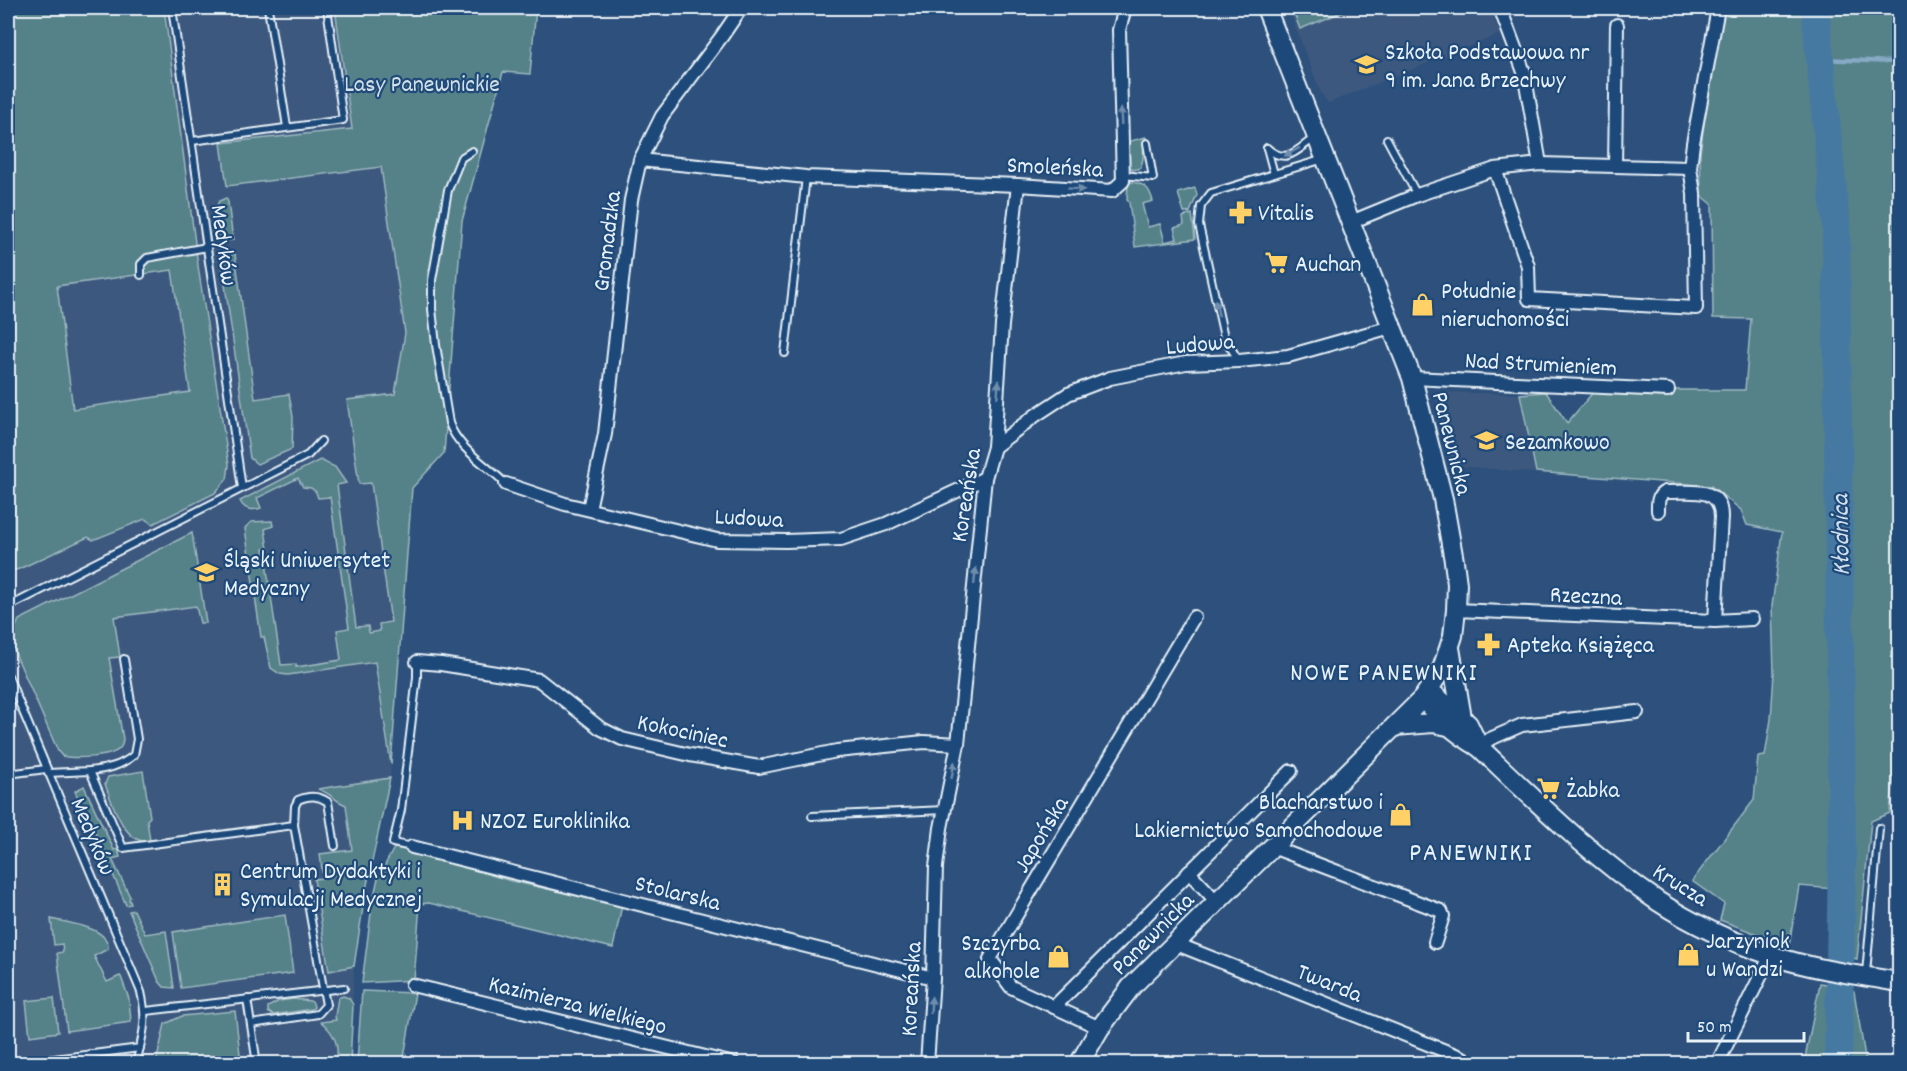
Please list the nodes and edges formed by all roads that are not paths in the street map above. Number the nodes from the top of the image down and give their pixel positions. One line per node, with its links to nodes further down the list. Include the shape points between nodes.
1 (172, 8): 13 (lane, Medyków)
2 (268, 8): 10 (lane)
3 (327, 8): 10 (lane, via 343,120)
4 (741, 8): 17 (street, Gromadzka, via 662,116)
5 (1125, 8): 23 (street, Smoleńska, one-way to 5, via 1119,30)
6 (1266, 8): 11 (street, Panewnicka)
7 (1500, 8): 18 (street, via 1524,72)
8 (1718, 8): 20 (street)
9 (1617, 25): 19 (street)
10 (286, 127): 13 (lane)
11 (1317, 136): 16 (street, Panewnicka); 22 (lane, one-way to 22, via 1284,157 1276,156 1267,147)
12 (1387, 139): 26 (lane)
13 (192, 141): 28 (lane, Medyków)
14 (1147, 143): 23 (lane, via 1152,178)
15 (472, 151): 38 (lane, via 461,158 448,190 432,280 434,326 452,431 457,440)
16 (1326, 159): 22 (lane); 27 (street, Panewnicka)
17 (640, 160): 24 (street, Smoleńska); 40 (street, Gromadzka, via 631,200 605,434)
18 (1540, 164): 19 (street); 21 (street)
19 (1615, 166): 20 (street)
20 (1690, 168): 21 (street, via 1696,308 1529,298 1528,266)
21 (1495, 169): 26 (street)
22 (1274, 174): 32 (lane, one-way to 22, via 1224,337 1198,225 1201,206 1211,193)
23 (1122, 175): 25 (street, Smoleńska, one-way to 23, via 1112,191 1123,181)
24 (807, 177): 25 (street, Smoleńska); 31 (lane)
25 (1018, 185): 36 (street, Koreańska, one-way to 25, via 1002,325)
26 (1416, 195): 27 (street)
27 (1351, 222): 30 (street, Panewnicka)
28 (207, 247): 29 (lane, via 147,258 141,264); 39 (lane, Medyków)
29 (141, 275)
30 (1391, 327): 32 (street, Ludowa, via 1288,356); 33 (street, Panewnicka)
31 (785, 353)
32 (1239, 362): 36 (street, Ludowa, via 1186,363 1110,378 1068,394)
33 (1412, 378): 34 (street, Nad Strumieniem); 43 (street, Panewnicka, via 1443,499 1457,584)
34 (1668, 390)
35 (321, 441): 39 (lane, via 308,454)
36 (994, 447): 37 (street, Koreańska)
37 (985, 478): 40 (street, Ludowa, via 886,524 841,539 717,540); 55 (street, Koreańska, one-way to 37)
38 (506, 483): 40 (street, Ludowa)
39 (242, 488): 42 (lane)
40 (589, 509)
41 (1658, 511): 46 (street, via 1658,499 1665,492 1705,493 1719,502)
42 (8, 607)
43 (1456, 610): 46 (street, Rzeczna); 47 (street, Panewnicka)
44 (1194, 617): 80 (street, Japońska, via 990,959 1011,987)
45 (1752, 619): 46 (street, Rzeczna)
46 (1715, 621)
47 (1449, 646): 51 (street, Panewnicka, via 1442,669); 53 (street)
48 (124, 659): 58 (lane, via 136,739 134,755 110,769)
49 (417, 662): 55 (street, Kokociniec, via 539,680 600,728 622,739 759,767 837,751 924,742); 66 (lane, via 401,810 393,843)
50 (8, 676): 57 (lane, Medyków)
51 (1426, 694): 53 (street, Krucza); 54 (street, Panewnicka)
52 (1637, 712): 56 (street, via 1522,726)
53 (1455, 722): 54 (street); 56 (street, Krucza, via 1468,724)
54 (1395, 726): 67 (street, Panewnicka)
55 (958, 744): 61 (street, Koreańska, one-way to 55)
56 (1479, 747): 72 (street, Krucza, via 1600,859 1660,902 1714,932)
57 (47, 771): 58 (lane); 60 (lane); 81 (lane, Medyków)
58 (90, 771): 63 (lane, via 123,848)
59 (1292, 771): 68 (street)
60 (8, 774)
61 (945, 810): 62 (lane); 74 (street, Koreańska, via 936,867)
62 (812, 816)
63 (294, 825): 65 (lane, via 298,800 320,796 328,802); 78 (lane)
64 (1879, 828): 73 (lane)
65 (335, 846)
66 (412, 847): 74 (street, Stolarska)
67 (1272, 848): 69 (street, Panewnicka); 70 (street, via 1441,911)
68 (1189, 872): 69 (street); 80 (street)
69 (1217, 902): 71 (street, Panewnicka)
70 (1435, 942)
71 (1174, 943): 83 (street, Panewnicka, via 1131,987); 93 (street, Twarda, via 1463,1058)
72 (1771, 955): 73 (street, Krucza); 94 (street)
73 (1861, 976): 75 (street, Krucza)
74 (933, 978): 91 (street, Koreańska, one-way to 74)
75 (1899, 982)
76 (412, 985): 90 (street, Kazimierza Wielkiego)
77 (344, 988): 78 (lane)
78 (323, 989): 79 (lane); 82 (lane, via 326,1005 318,1014)
79 (247, 999): 81 (lane); 82 (lane)
80 (1054, 1007): 83 (street, Japońska)
81 (146, 1011): 84 (lane, Medyków)
82 (251, 1024): 89 (lane)
83 (1100, 1028): 92 (street, Panewnicka)
84 (140, 1047): 85 (lane); 88 (lane, Medyków)
85 (90, 1054): 86 (lane); 87 (lane)
86 (15, 1064)
87 (88, 1064)
88 (136, 1064)
89 (257, 1064)
90 (734, 1064)
91 (927, 1064)
92 (1079, 1064)
93 (1461, 1064)
94 (1717, 1064)

